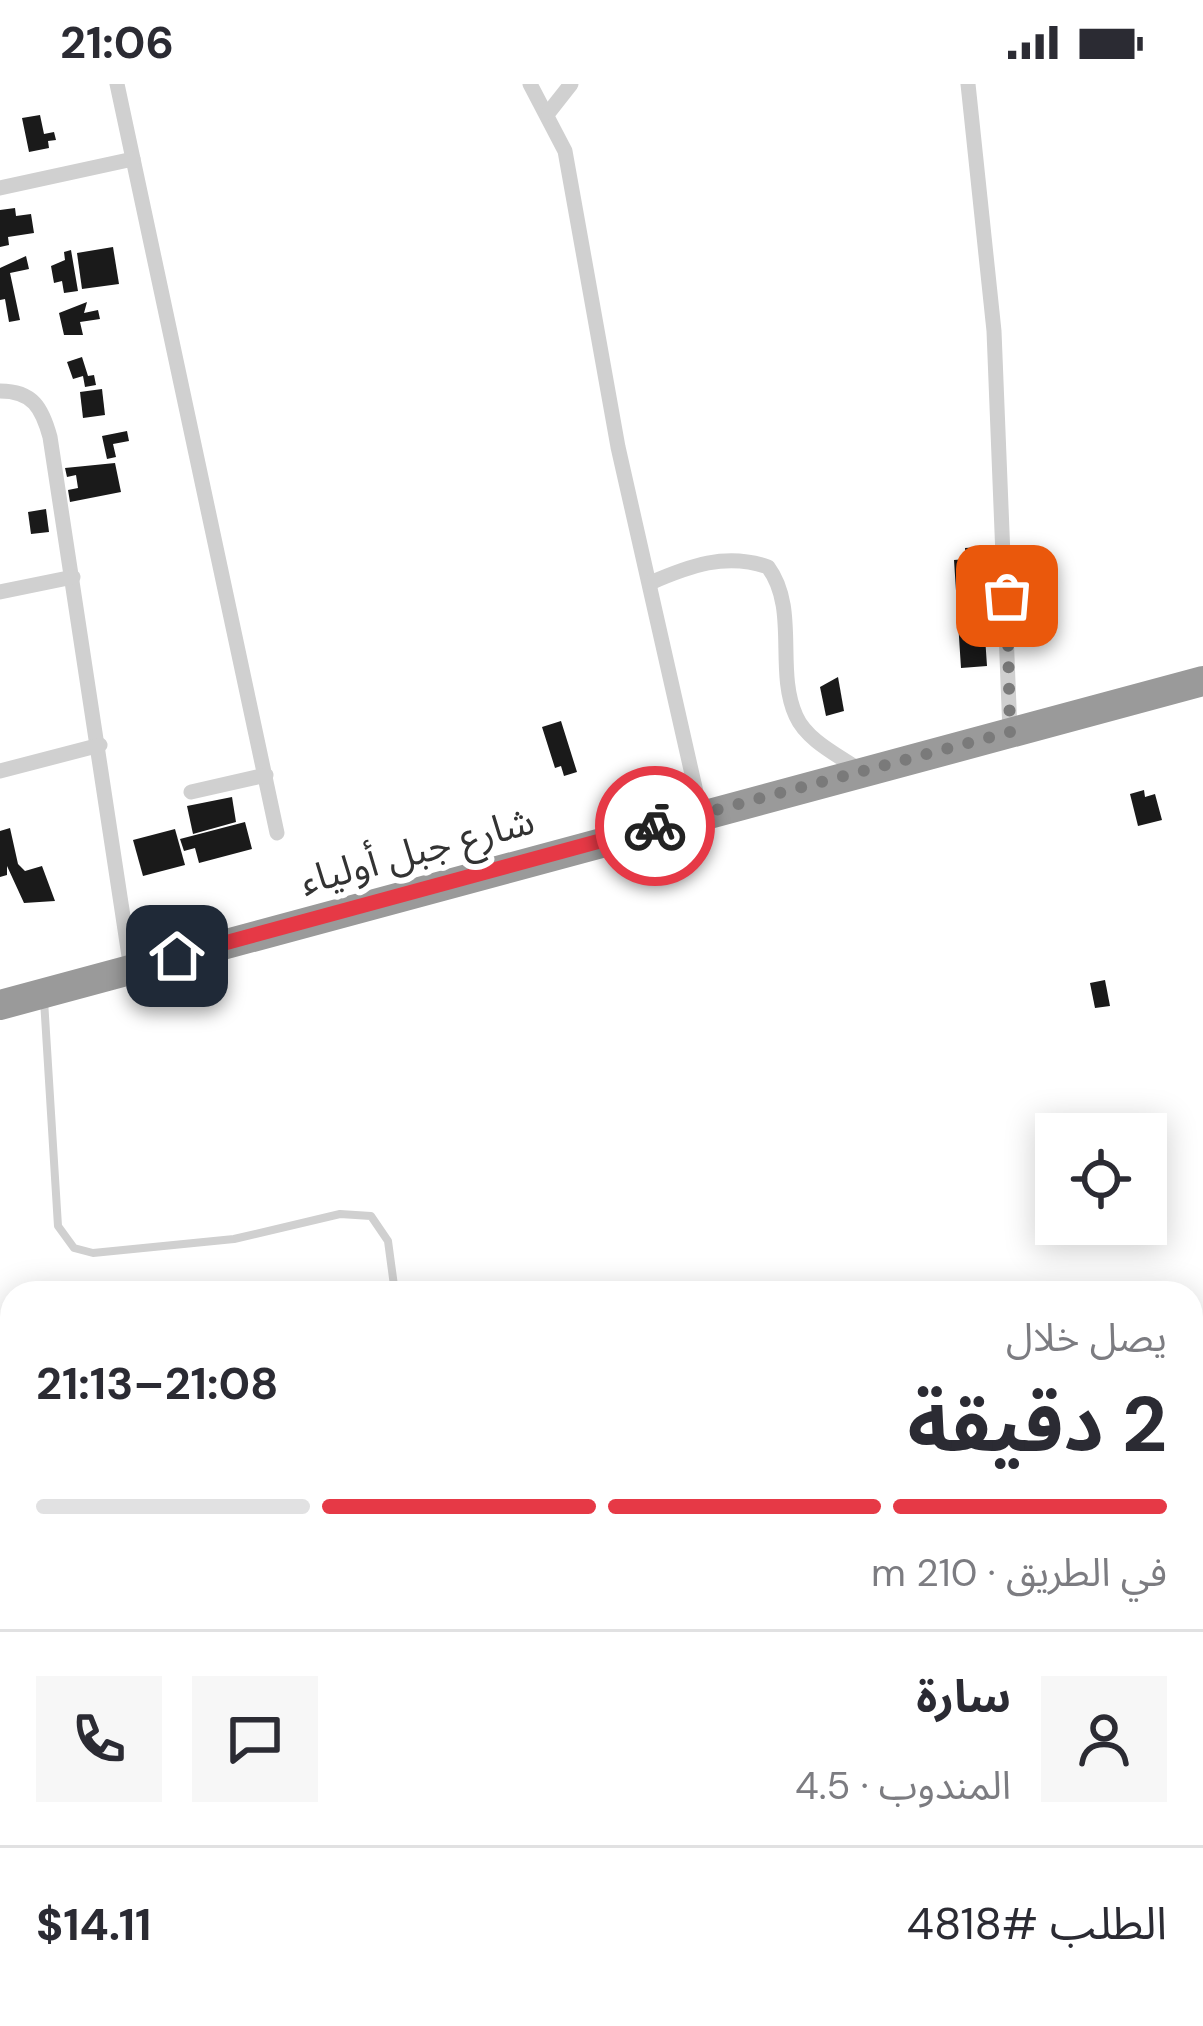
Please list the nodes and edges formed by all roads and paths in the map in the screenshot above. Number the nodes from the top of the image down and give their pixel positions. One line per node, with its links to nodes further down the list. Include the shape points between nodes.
1 (116, 84): 6 (street)
2 (530, 84): 5 (street)
3 (572, 84): 5 (street)
4 (968, 84): 13 (street, via 995,353)
5 (549, 112): 10 (street, via 565,151)
6 (133, 159): 7 (street); 17 (street)
7 (0, 188)
8 (0, 391): 9 (street, via 24,393 45,420)
9 (73, 577): 11 (street); 14 (street)
10 (650, 583): 16 (street, via 704,562 768,568 782,600 796,719); 19 (street)
11 (0, 592)
12 (1203, 681): 13 (highway, شارع جبل أولياء)
13 (1010, 732): 16 (highway, شارع جبل أولياء)
14 (100, 745): 15 (street); 21 (street)
15 (0, 771)
16 (861, 771): 19 (highway, شارع جبل أولياء)
17 (266, 775): 18 (street); 20 (street)
18 (190, 792)
19 (701, 814): 21 (highway, شارع جبل أولياء)
20 (278, 833)
21 (131, 968): 22 (highway, شارع جبل أولياء)
22 (44, 993): 23 (highway, شارع جبل أولياء); 24 (lane, via 63,1239 93,1253 234,1239 363,1214 379,1222 388,1241)
23 (0, 1005)
24 (393, 1281)

